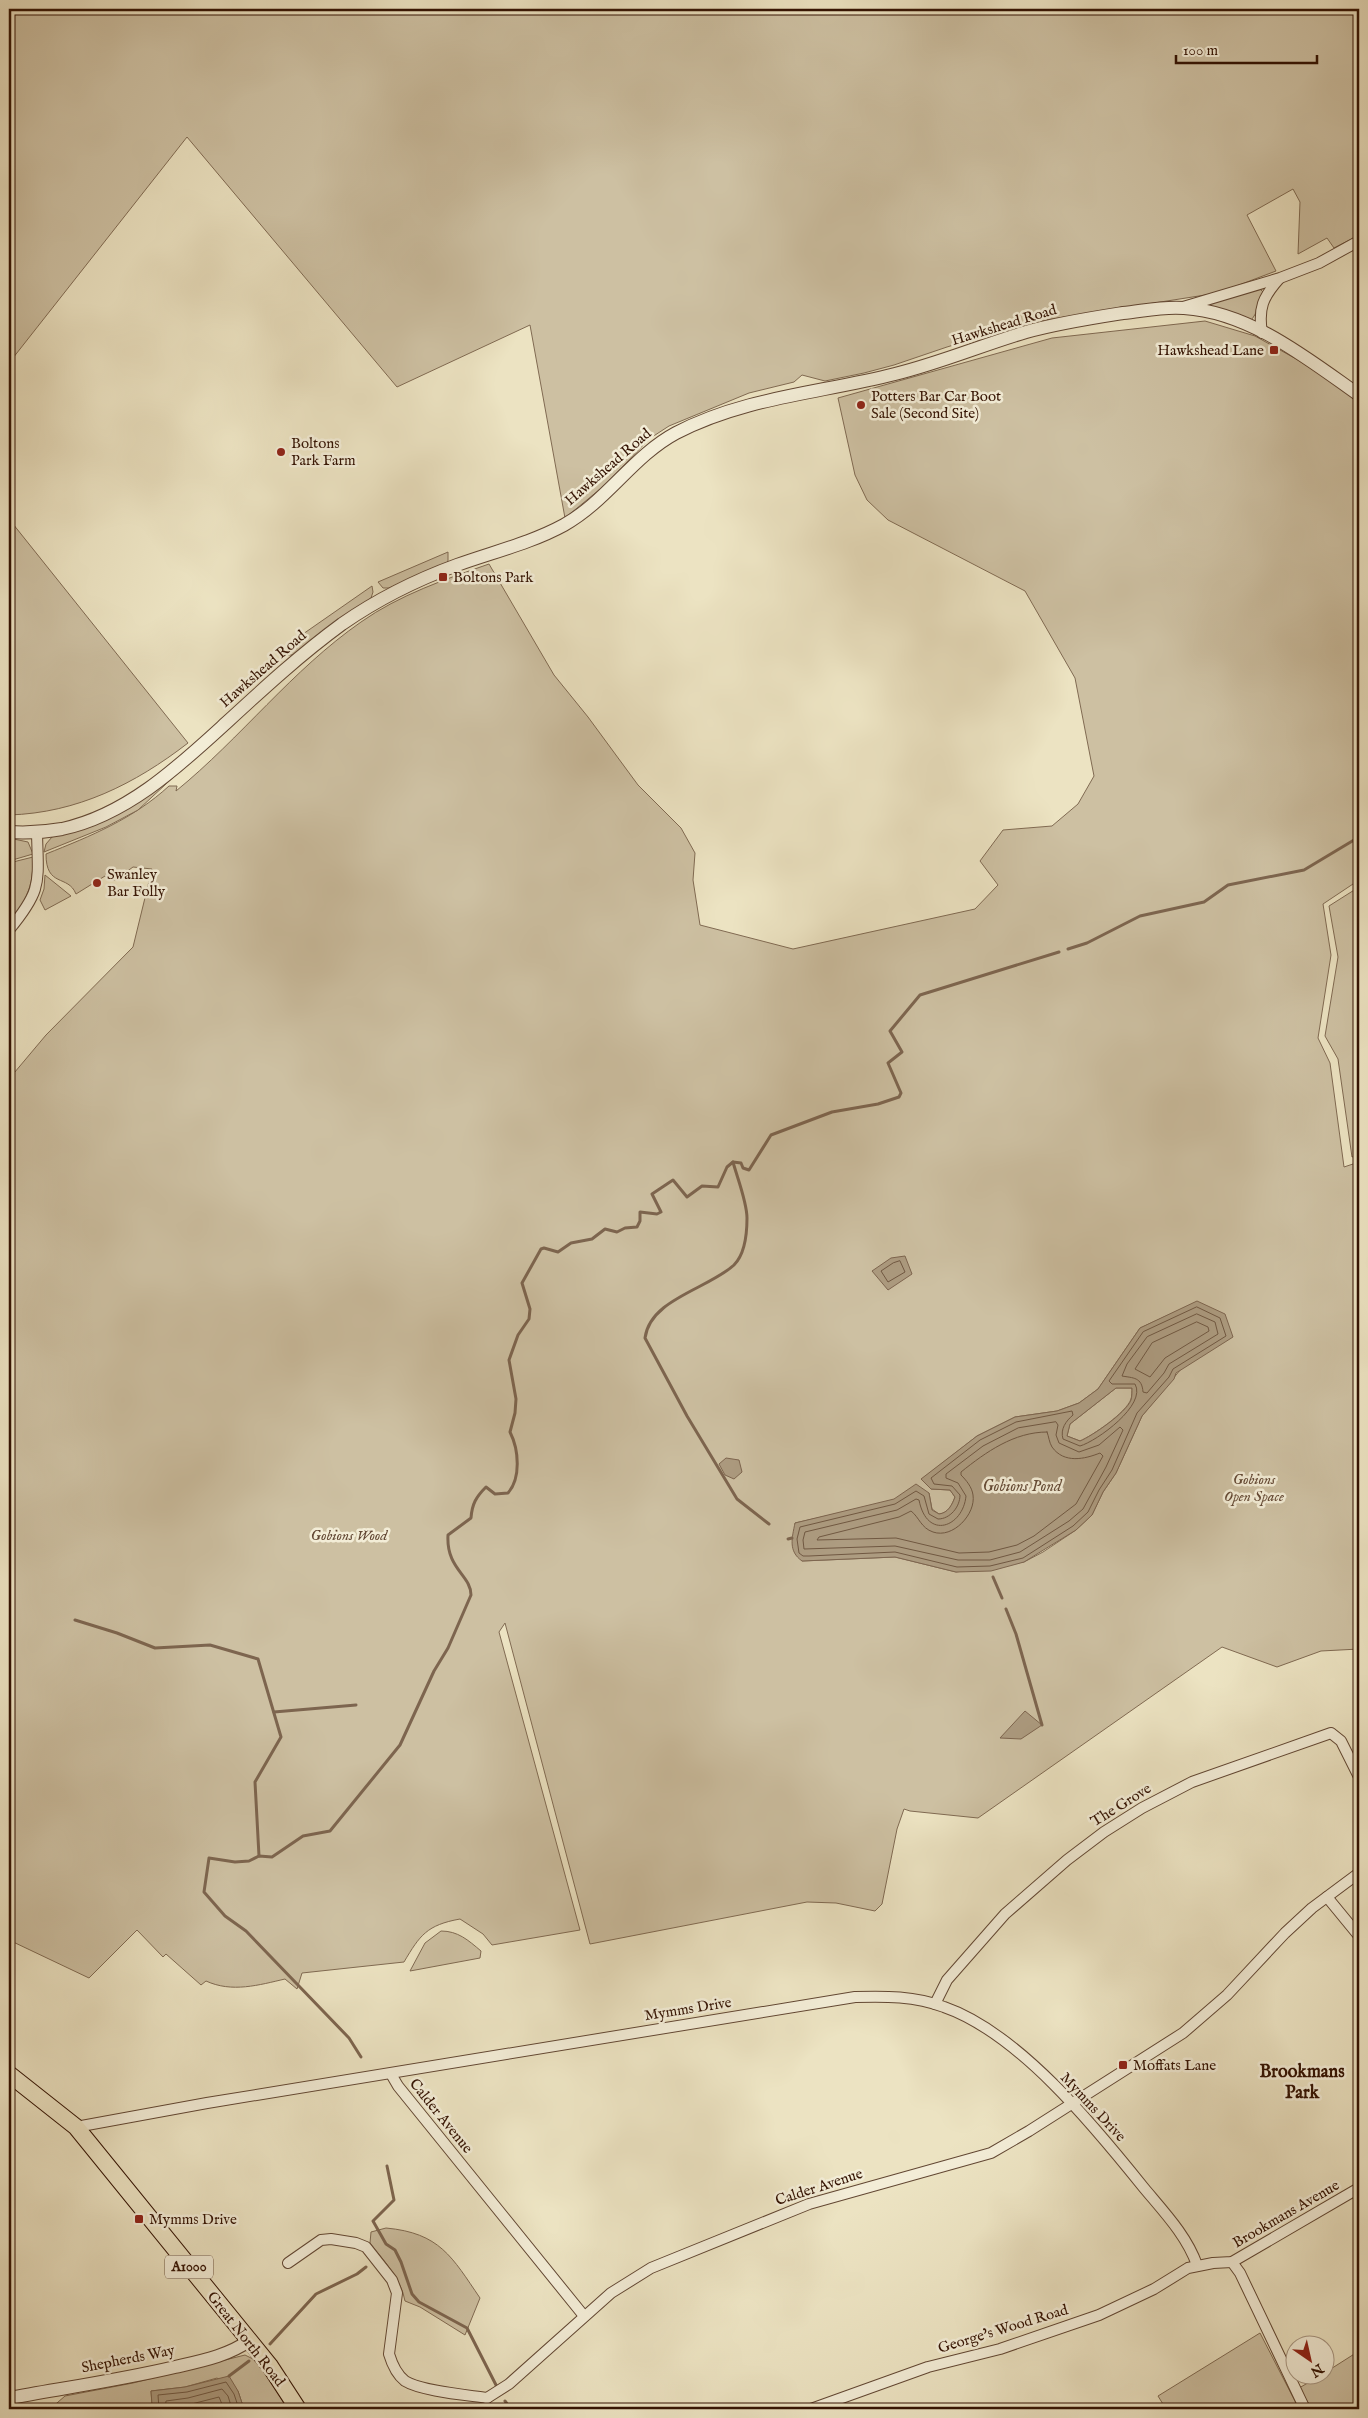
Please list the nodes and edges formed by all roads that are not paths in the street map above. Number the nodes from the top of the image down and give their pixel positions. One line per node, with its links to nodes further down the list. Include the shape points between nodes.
1 (1359, 241): 2 (street, via 1319,263)
2 (1280, 278): 3 (street); 4 (street, via 1262,303)
3 (1184, 308): 4 (street, via 1232,320); 7 (street, Hawkshead Road, via 1098,317 1026,332 899,373 753,403 695,424 660,442 602,498 561,526 406,586 342,624 289,665 182,764 137,796 87,821)
4 (1262, 333): 5 (street, via 1298,352)
5 (1359, 395)
6 (9, 832): 7 (street, Hawkshead Road)
7 (37, 832): 8 (street, via 39,874 36,893)
8 (9, 930)
9 (1359, 1776): 13 (street, The Grove, via 1341,1741 1331,1733 1192,1782 1167,1794 1104,1832 1025,1895 947,1980)
10 (1359, 1873): 11 (street)
11 (1327, 1897): 12 (street); 16 (street, via 1285,1933 1250,1973 1205,2016 1164,2046)
12 (1359, 1936)
13 (935, 2004): 15 (street, Mymms Drive, via 901,1997 855,1997); 16 (street, Mymms Drive, via 972,2020 1003,2040)
14 (9, 2074): 17 (main road, Great North Road / A1000)
15 (391, 2074): 17 (street, Mymms Drive); 22 (street, Calder Avenue)
16 (1071, 2104): 21 (street, Mymms Drive, via 1130,2170 1184,2238); 22 (street, Calder Avenue, via 991,2153 809,2204 672,2258 611,2293)
17 (76, 2127): 23 (main road, Great North Road / A1000)
18 (1359, 2188): 19 (street, Brookmans Avenue)
19 (1232, 2262): 21 (street, Brookmans Avenue); 28 (street)
20 (288, 2263): 25 (street, via 321,2240 331,2238 366,2248 392,2280 397,2292 389,2354 400,2376 413,2385)
21 (1197, 2265): 27 (street, George's Wood Road, via 1099,2315 1000,2349 928,2368)
22 (584, 2316): 25 (street, Calder Avenue)
23 (250, 2340): 24 (street, Shepherds Way, via 237,2350 200,2361 129,2378); 26 (main road, Great North Road / A1000)
24 (9, 2398)
25 (487, 2404)
26 (298, 2409)
27 (811, 2409)
28 (1305, 2409)

